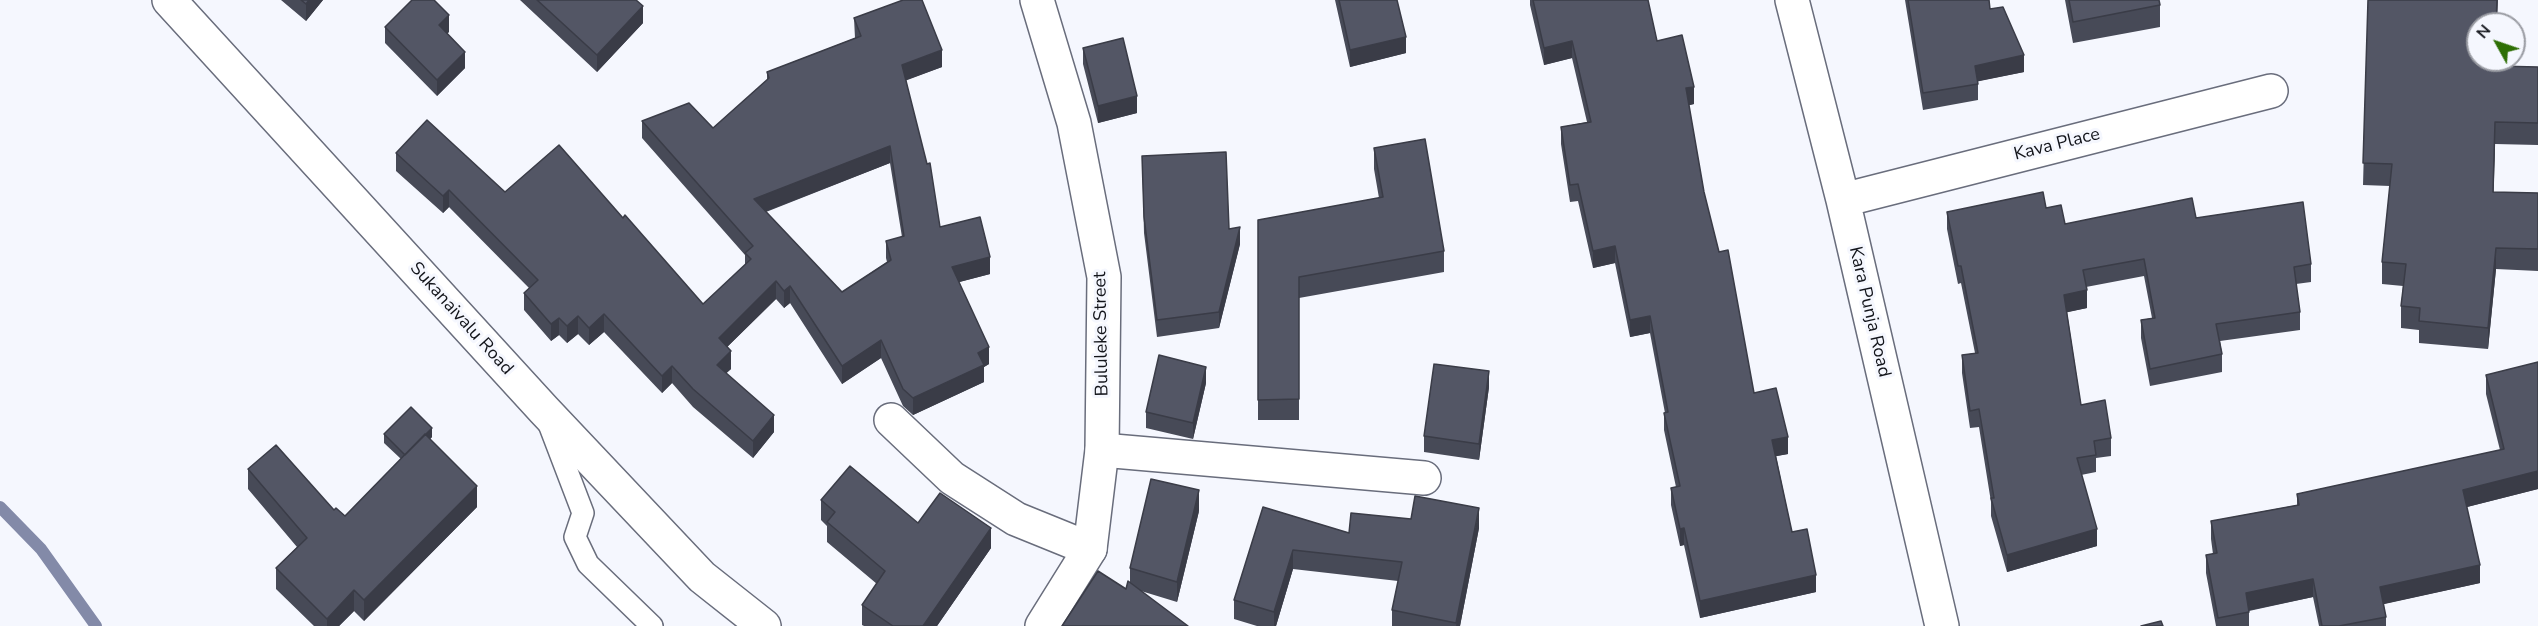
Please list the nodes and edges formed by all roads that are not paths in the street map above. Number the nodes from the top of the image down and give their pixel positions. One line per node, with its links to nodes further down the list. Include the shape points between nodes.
1 (169, 0): 6 (street, Sukanaivalu Road)
2 (1037, 0): 8 (street, Bululeke Street, via 1074,123 1104,277)
3 (1792, 0): 5 (street, Kara Punja Road)
4 (2271, 91): 5 (street, Kava Place)
5 (1843, 200): 14 (street, Kara Punja Road)
6 (544, 410): 11 (lane, via 583,513 575,537 588,564); 12 (street, Sukanaivalu Road, via 702,577)
7 (891, 420): 10 (street, via 961,484 1016,519)
8 (1102, 450): 9 (street); 10 (street, Bululeke Street)
9 (1424, 478)
10 (1090, 549): 13 (street, Bululeke Street)
11 (652, 626)
12 (764, 626)
13 (1042, 626)
14 (1942, 626)

